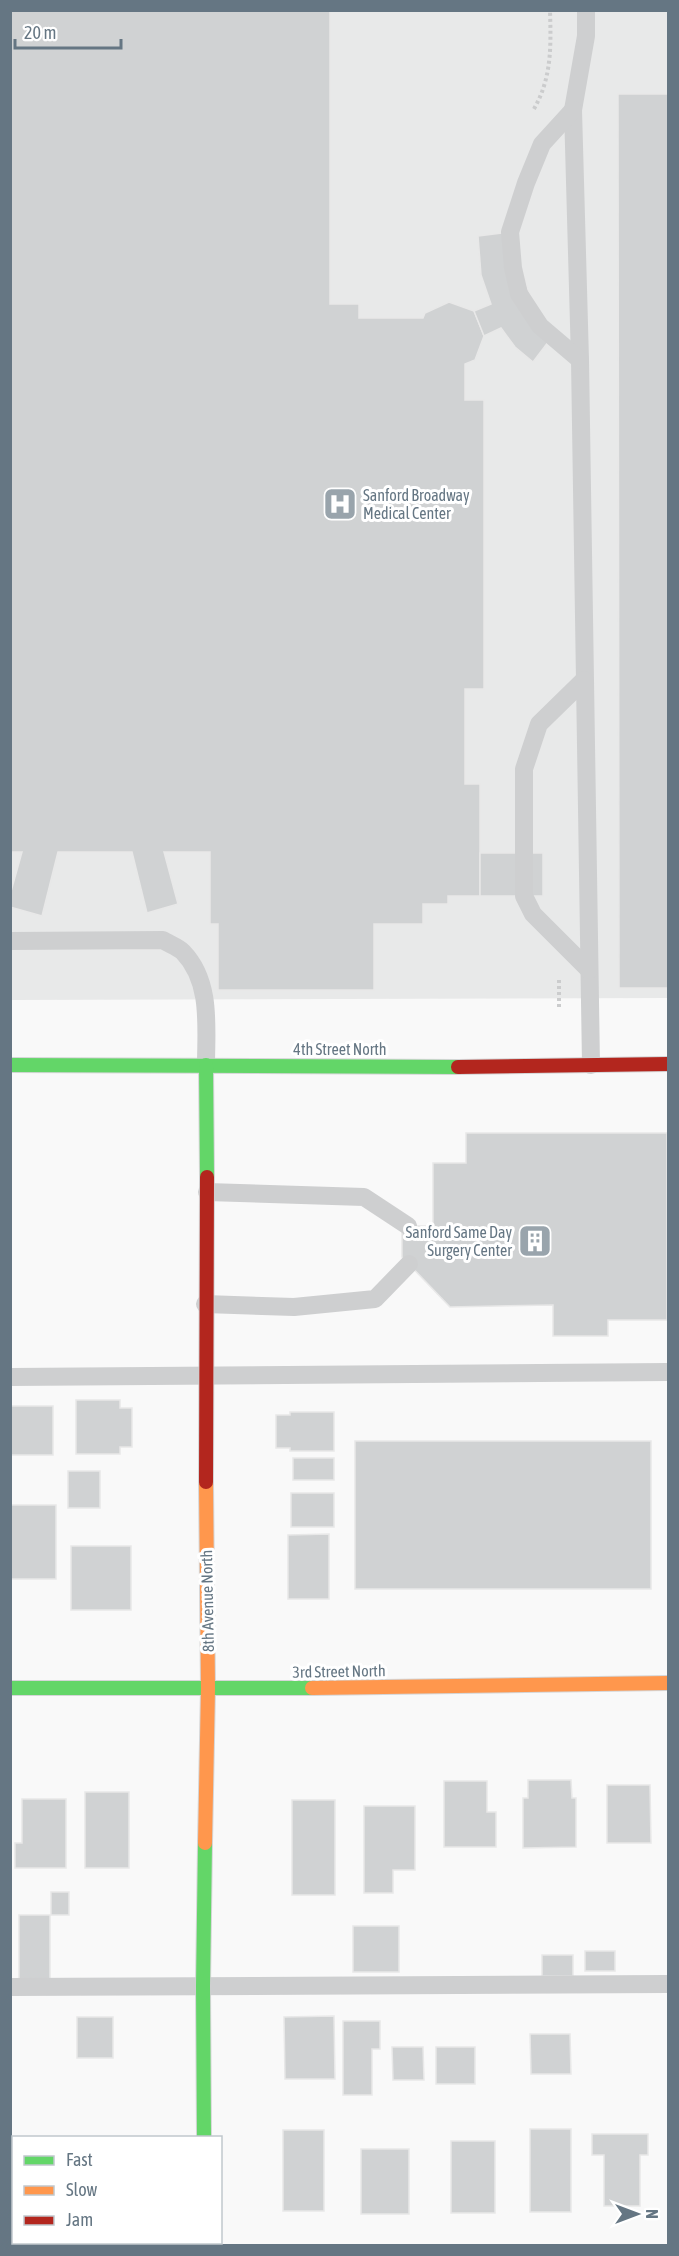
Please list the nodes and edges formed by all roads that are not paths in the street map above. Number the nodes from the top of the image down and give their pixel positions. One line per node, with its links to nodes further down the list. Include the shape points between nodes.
1 (586, 10): 2 (lane, via 586,36)
2 (573, 110): 3 (lane); 3 (lane, via 542,144 510,232 519,294 540,326)
3 (580, 360): 4 (lane)
4 (584, 680): 6 (lane); 6 (lane, via 539,724 524,769 524,896 533,914)
5 (10, 941): 9 (lane, via 163,940 182,951 202,987)
6 (589, 970): 10 (lane)
7 (669, 1064): 10 (street, 4th Street North)
8 (10, 1065): 9 (street, 4th Street North)
9 (206, 1065): 10 (street, 4th Street North); 11 (street, 8th Avenue North)
10 (591, 1065)
11 (207, 1192): 12 (lane, via 364,1197); 14 (street, 8th Avenue North)
12 (408, 1226)
13 (409, 1264): 14 (lane, via 375,1299 294,1307)
14 (206, 1304): 16 (street, 8th Avenue North)
15 (669, 1372): 16 (lane)
16 (205, 1375): 17 (lane); 20 (street, 8th Avenue North)
17 (10, 1377)
18 (669, 1683): 20 (street, 3rd Street North)
19 (10, 1688): 20 (street, 3rd Street North)
20 (208, 1689): 22 (street, 8th Avenue North)
21 (669, 1984): 22 (lane)
22 (203, 1986): 23 (lane); 24 (street, 8th Avenue North)
23 (10, 1987)
24 (204, 2136)

